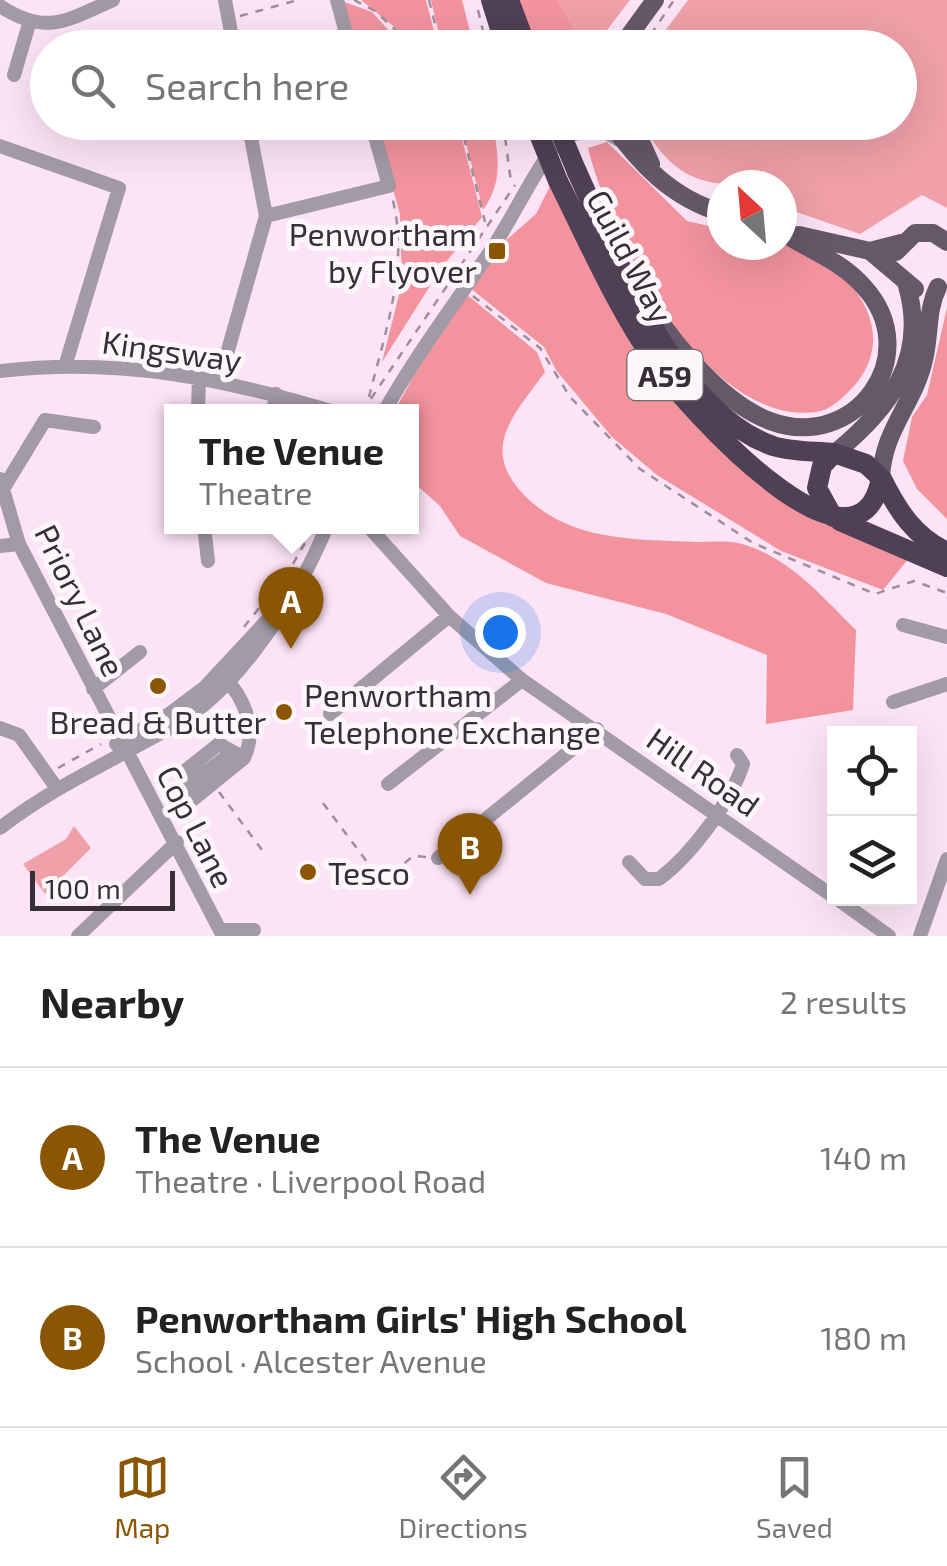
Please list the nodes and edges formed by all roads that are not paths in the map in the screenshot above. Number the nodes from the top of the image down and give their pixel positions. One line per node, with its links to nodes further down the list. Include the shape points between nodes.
1 (225, 0): 9 (street)
2 (337, 0): 10 (street)
3 (491, 0): 11 (highway)
4 (508, 0): 12 (highway)
5 (655, 0): 13 (main road)
6 (111, 1): 8 (street, via 44,26)
7 (0, 6): 8 (street)
8 (29, 24): 14 (street, via 12,58)
9 (230, 30)
10 (345, 30)
11 (500, 30)
12 (520, 30)
13 (633, 30)
14 (14, 75)
15 (251, 140): 28 (street)
16 (376, 140): 28 (street, via 389,186)
17 (545, 140): 25 (highway, Guild Way / A59, bridge)
18 (553, 140): 45 (street)
19 (560, 140): 25 (highway, Guild Way / A59, bridge)
20 (617, 140): 24 (street)
21 (622, 140): 24 (main road)
22 (640, 140): 26 (main road)
23 (0, 146): 37 (street, via 118,188)
24 (627, 148): 26 (main road)
25 (567, 177): 34 (highway, Guild Way / A59); 50 (highway, Guild Way / A59, via 626,316 680,393 749,464 805,505)
26 (658, 178): 27 (main road)
27 (707, 207)
28 (266, 216): 40 (street)
29 (797, 235): 33 (main road)
30 (797, 241): 34 (main road, via 852,275 877,304 887,332 883,367 867,399 814,428 770,421 729,394 660,321)
31 (947, 242): 32 (main road, via 924,232)
32 (901, 243): 33 (main road); 35 (main road, via 894,263)
33 (870, 252): 35 (main road)
34 (616, 256): 47 (highway, Guild Way / A59, via 653,328 729,419 776,447)
35 (903, 281): 36 (main road, via 923,291); 47 (main road, via 914,322 899,382 881,413)
36 (943, 284): 48 (main road, via 928,312 925,357 909,402 885,444)
37 (66, 364): 38 (street, Kingsway); 39 (street, Kingsway)
38 (0, 371)
39 (200, 377): 40 (street, Kingsway); 42 (street)
40 (218, 382): 41 (street, Kingsway)
41 (276, 394): 43 (street); 44 (street, Kingsway)
42 (198, 404)
43 (274, 404)
44 (308, 404)
45 (389, 404)
46 (94, 427): 49 (street, via 45,420)
47 (834, 453): 48 (highway, A59, via 866,464); 50 (highway, via 822,466 817,488)
48 (882, 479): 50 (highway, via 869,508 851,519); 56 (highway, via 904,520)
49 (1, 484): 54 (street, Priory Lane)
50 (836, 518): 58 (highway, A59)
51 (205, 534): 57 (street)
52 (324, 534): 63 (street, via 286,600)
53 (375, 534): 59 (street, Hill Road)
54 (19, 544): 55 (street); 66 (street, Priory Lane)
55 (0, 546)
56 (947, 552)
57 (208, 561)
58 (947, 567)
59 (448, 616): 64 (street, Hill Road); 68 (street)
60 (904, 625): 61 (street)
61 (947, 637)
62 (140, 652): 66 (street)
63 (224, 677): 71 (street); 75 (street, via 248,718 250,736 238,756)
64 (522, 680): 70 (street, Hill Road); 74 (street)
65 (947, 684): 67 (street)
66 (93, 689): 71 (street, Priory Lane)
67 (893, 702)
68 (330, 714)
69 (0, 728): 73 (street, via 19,735)
70 (596, 729): 76 (street, Hill Road); 79 (street)
71 (124, 745): 73 (street, via 86,761 82,772); 78 (street, Cop Lane)
72 (737, 755): 76 (street, via 743,762 738,779)
73 (51, 780): 77 (street)
74 (388, 784)
75 (191, 795)
76 (714, 812): 81 (street, via 682,862 660,880 645,878); 82 (street, Hill Road)
77 (0, 828)
78 (177, 842): 85 (street, Cop Lane); 86 (street)
79 (438, 858)
80 (947, 859): 88 (street)
81 (629, 862)
82 (827, 892)
83 (846, 906): 87 (street, Hill Road)
84 (254, 930): 85 (street)
85 (221, 933)
86 (78, 936)
87 (889, 936)
88 (920, 936)

